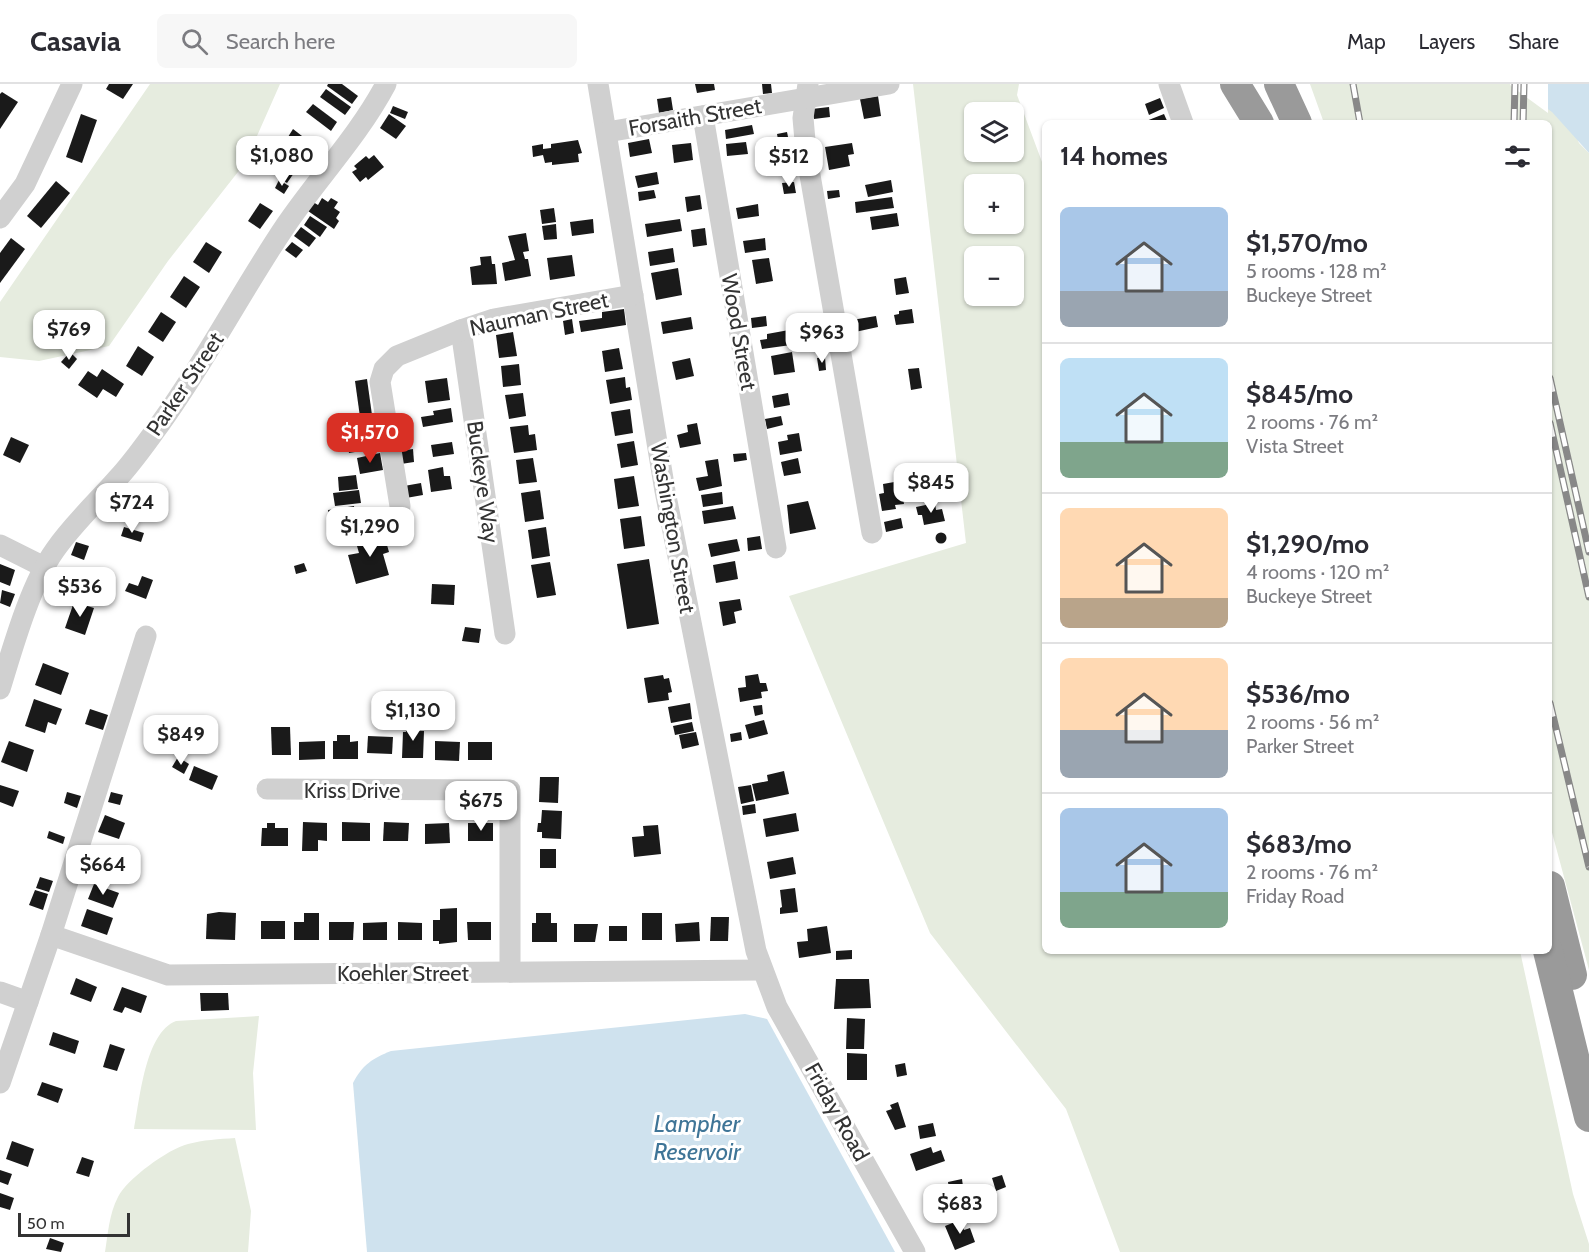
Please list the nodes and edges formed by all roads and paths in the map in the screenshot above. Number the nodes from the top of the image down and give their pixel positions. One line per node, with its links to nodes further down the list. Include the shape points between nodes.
1 (72, 84): 18 (street, via 25,183)
2 (386, 84): 25 (street, Parker Street, via 284,228 161,423)
3 (598, 84): 17 (street, Washington Street)
4 (889, 84): 10 (street, Forsaith Street)
5 (1169, 84): 12 (street)
6 (1236, 84): 13 (highway)
7 (1245, 84): 14 (highway)
8 (1279, 84): 15 (highway)
9 (1297, 84): 16 (highway)
10 (807, 91): 11 (street, Forsaith Street); 22 (street, via 803,118 806,152)
11 (703, 116): 17 (street, Forsaith Street); 24 (street, Wood Street)
12 (1182, 120)
13 (1259, 120)
14 (1260, 120)
15 (1296, 120)
16 (1309, 120)
17 (607, 132): 19 (street, Washington Street)
18 (0, 218)
19 (633, 295): 20 (street, Nauman Street, via 494,319); 33 (street, Washington Street, via 683,590)
20 (461, 330): 21 (street, Nauman Street, via 397,356 381,374); 26 (street, Buckeye Way)
21 (400, 506)
22 (872, 533)
23 (0, 545): 25 (street)
24 (776, 548)
25 (44, 567): 28 (street, Parker Street)
26 (506, 634)
27 (146, 636): 31 (street)
28 (0, 689)
29 (267, 789): 34 (street, Kriss Drive, via 510,790)
30 (1552, 894): 37 (highway)
31 (51, 934): 34 (street, Koehler Street, via 168,975); 36 (street)
32 (1549, 954): 39 (highway)
33 (762, 970): 34 (street, Koehler Street); 40 (street, Friday Road, via 777,1007)
34 (510, 972)
35 (0, 992): 36 (street)
36 (28, 1002): 38 (street)
37 (1589, 1039)
38 (0, 1083)
39 (1589, 1117)
40 (915, 1252)

